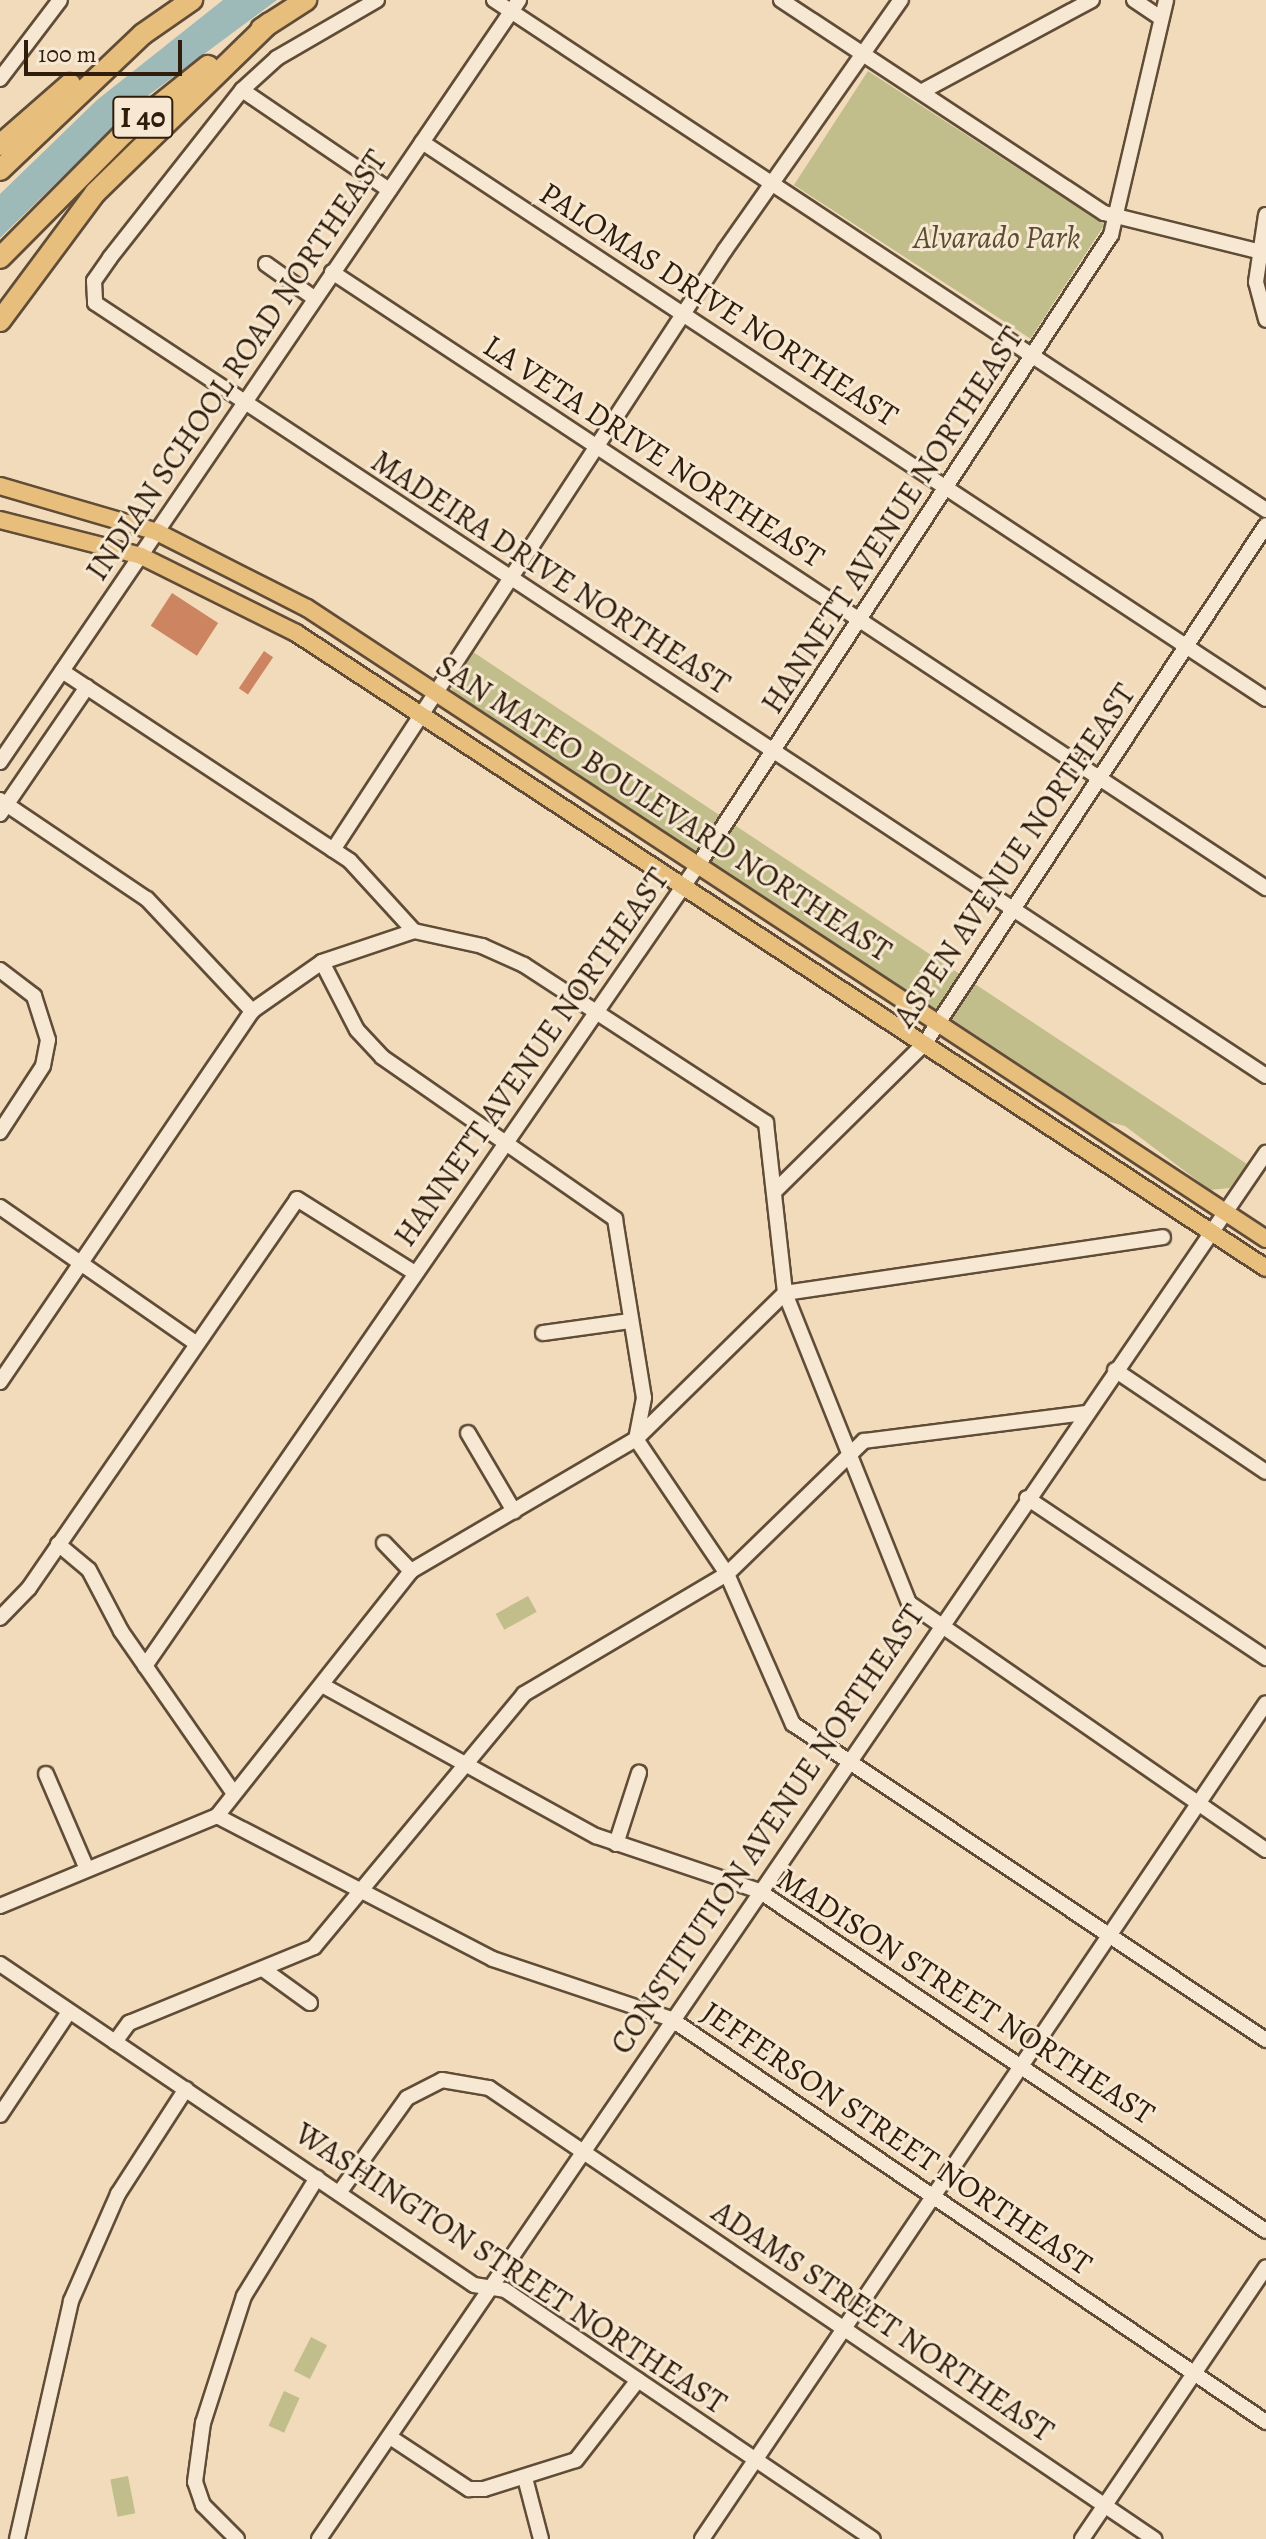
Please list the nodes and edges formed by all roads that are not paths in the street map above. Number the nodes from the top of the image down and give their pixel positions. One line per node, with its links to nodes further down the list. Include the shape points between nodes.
1 (60, 0): 16 (street)
2 (192, 0): 14 (highway, I 40)
3 (306, 0): 13 (highway, I 40)
4 (377, 0): 17 (street, via 277,58)
5 (494, 0): 11 (street)
6 (781, 0): 15 (street)
7 (901, 0): 15 (street)
8 (1092, 0): 18 (street)
9 (1134, 0): 12 (street)
10 (1166, 0): 12 (street, HANNETT AVENUE NORTHEAST)
11 (515, 6): 19 (street, INDIAN SCHOOL ROAD NORTHEAST); 22 (street)
12 (1159, 17): 25 (street, HANNETT AVENUE NORTHEAST)
13 (269, 23): 27 (highway, I 40, via 123,134); 33 (highway, via 117,168)
14 (143, 34): 20 (highway, via 90,66); 21 (highway, I 40)
15 (863, 54): 18 (street); 22 (street, via 783,176)
16 (0, 79)
17 (242, 90): 23 (street); 35 (street, MADEIRA DRIVE NORTHEAST, via 121,243 91,294 106,312)
18 (921, 92): 25 (street)
19 (422, 142): 23 (street, INDIAN SCHOOL ROAD NORTHEAST); 31 (street, PALOMAS DRIVE NORTHEAST)
20 (0, 145)
21 (0, 170)
22 (769, 184): 31 (street); 34 (street)
23 (389, 190): 29 (street, INDIAN SCHOOL ROAD NORTHEAST)
24 (1266, 215): 26 (street)
25 (1117, 218): 26 (street); 34 (street, HANNETT AVENUE NORTHEAST)
26 (1258, 251): 32 (street)
27 (0, 258)
28 (266, 264): 30 (street)
29 (332, 272): 30 (street, INDIAN SCHOOL ROAD NORTHEAST); 36 (street, LA VETA DRIVE NORTHEAST)
30 (314, 298): 35 (street, INDIAN SCHOOL ROAD NORTHEAST)
31 (684, 313): 36 (street); 38 (street, PALOMAS DRIVE NORTHEAST)
32 (1266, 320)
33 (0, 321)
34 (1033, 354): 38 (street, HANNETT AVENUE NORTHEAST); 39 (street)
35 (242, 405): 42 (street, INDIAN SCHOOL ROAD NORTHEAST); 44 (street, MADEIRA DRIVE NORTHEAST)
36 (596, 446): 44 (street); 45 (street, LA VETA DRIVE NORTHEAST)
37 (0, 486): 42 (main road, SAN MATEO BOULEVARD NORTHEAST)
38 (946, 487): 45 (street, HANNETT AVENUE NORTHEAST); 46 (street, PALOMAS DRIVE NORTHEAST)
39 (1266, 510)
40 (0, 520): 43 (main road, SAN MATEO BOULEVARD NORTHEAST)
41 (1266, 525): 46 (street, ASPEN AVENUE NORTHEAST)
42 (157, 532): 43 (street, INDIAN SCHOOL ROAD NORTHEAST); 49 (main road, SAN MATEO BOULEVARD NORTHEAST, via 307,608)
43 (141, 556): 47 (street, INDIAN SCHOOL ROAD NORTHEAST); 51 (main road, SAN MATEO BOULEVARD NORTHEAST, via 296,633)
44 (510, 578): 49 (street); 52 (street, MADEIRA DRIVE NORTHEAST)
45 (860, 619): 52 (street, HANNETT AVENUE NORTHEAST); 54 (street, LA VETA DRIVE NORTHEAST)
46 (1187, 647): 50 (street, PALOMAS DRIVE NORTHEAST); 54 (street, ASPEN AVENUE NORTHEAST)
47 (62, 671): 48 (street); 53 (street, INDIAN SCHOOL ROAD NORTHEAST)
48 (87, 687): 55 (street); 56 (street)
49 (434, 692): 51 (street); 57 (main road, SAN MATEO BOULEVARD NORTHEAST)
50 (1266, 699)
51 (421, 716): 56 (street); 58 (main road, SAN MATEO BOULEVARD NORTHEAST)
52 (774, 752): 57 (street, HANNETT AVENUE NORTHEAST); 60 (street, MADEIRA DRIVE NORTHEAST)
53 (0, 762)
54 (1100, 779): 59 (street, LA VETA DRIVE NORTHEAST); 60 (street, ASPEN AVENUE NORTHEAST)
55 (2, 806): 64 (street, via 147,899)
56 (333, 850): 61 (street, via 393,901)
57 (700, 862): 58 (street, HANNETT AVENUE NORTHEAST); 66 (main road, SAN MATEO BOULEVARD NORTHEAST)
58 (684, 885): 65 (street, HANNETT AVENUE NORTHEAST); 67 (main road, SAN MATEO BOULEVARD NORTHEAST)
59 (1266, 888)
60 (1015, 909): 66 (street, ASPEN AVENUE NORTHEAST); 68 (street, MADEIRA DRIVE NORTHEAST)
61 (414, 931): 62 (street); 65 (street, via 496,952)
62 (322, 962): 64 (street); 70 (street, via 357,1030 382,1057)
63 (0, 970): 69 (street, via 34,996 48,1040 43,1066)
64 (252, 1011): 78 (street)
65 (595, 1014): 70 (street, HANNETT AVENUE NORTHEAST); 72 (street, via 766,1123)
66 (939, 1021): 67 (street, ASPEN AVENUE NORTHEAST); 74 (main road, SAN MATEO BOULEVARD NORTHEAST)
67 (925, 1043): 72 (street, ASPEN AVENUE NORTHEAST); 75 (main road, SAN MATEO BOULEVARD NORTHEAST)
68 (1266, 1076)
69 (0, 1132)
70 (506, 1142): 80 (street, HANNETT AVENUE NORTHEAST); 82 (street, via 615,1219)
71 (1266, 1153): 74 (street, CONSTITUTION AVENUE NORTHEAST)
72 (776, 1190): 81 (street)
73 (0, 1207): 78 (street)
74 (1226, 1214): 75 (street, CONSTITUTION AVENUE NORTHEAST); 77 (main road, SAN MATEO BOULEVARD NORTHEAST)
75 (1213, 1233): 79 (main road, SAN MATEO BOULEVARD NORTHEAST); 85 (street, CONSTITUTION AVENUE NORTHEAST)
76 (1163, 1237): 81 (street)
77 (1266, 1239)
78 (82, 1263): 84 (street); 86 (street)
79 (1266, 1268)
80 (415, 1273): 84 (street, via 297,1199); 101 (street, HANNETT AVENUE NORTHEAST)
81 (785, 1293): 89 (street); 90 (street)
82 (630, 1321): 83 (street); 89 (street, via 644,1398)
83 (543, 1333)
84 (196, 1343): 95 (street)
85 (1115, 1370): 87 (street, CONSTITUTION AVENUE NORTHEAST); 91 (street)
86 (0, 1382)
87 (1085, 1413): 90 (street, via 871,1438); 92 (street, CONSTITUTION AVENUE NORTHEAST)
88 (468, 1433): 93 (street)
89 (636, 1439): 93 (street); 97 (street)
90 (850, 1450): 97 (street); 99 (street, via 909,1603)
91 (1266, 1472)
92 (1027, 1498): 99 (street, CONSTITUTION AVENUE NORTHEAST); 100 (street)
93 (514, 1511): 96 (street)
94 (384, 1543): 96 (street)
95 (58, 1544): 98 (street); 101 (street, via 89,1570)
96 (411, 1571): 102 (street)
97 (727, 1574): 104 (street, via 782,1709); 105 (street, via 524,1694)
98 (0, 1618)
99 (937, 1629): 104 (street, CONSTITUTION AVENUE NORTHEAST); 109 (street)
100 (1266, 1658)
101 (145, 1666): 108 (street)
102 (322, 1685): 105 (street, MADISON STREET NORTHEAST); 108 (street)
103 (1266, 1703): 109 (street)
104 (849, 1760): 114 (street, CONSTITUTION AVENUE NORTHEAST); 117 (street)
105 (466, 1765): 111 (street, MADISON STREET NORTHEAST); 115 (street)
106 (639, 1773): 111 (street)
107 (46, 1774): 113 (street)
108 (233, 1792): 110 (street)
109 (1198, 1804): 112 (street); 117 (street)
110 (217, 1816): 113 (street); 115 (street, JEFFERSON STREET NORTHEAST)
111 (616, 1844): 114 (street, MADISON STREET NORTHEAST)
112 (1266, 1850)
113 (87, 1869): 116 (street)
114 (759, 1891): 122 (street, CONSTITUTION AVENUE NORTHEAST); 125 (street, MADISON STREET NORTHEAST)
115 (363, 1892): 119 (street, via 314,1947); 122 (street, JEFFERSON STREET NORTHEAST, via 493,1959)
116 (0, 1906)
117 (1109, 1934): 123 (street); 125 (street)
118 (0, 1964): 121 (street, WASHINGTON STREET NORTHEAST)
119 (263, 1969): 120 (street); 124 (street, via 129,2023)
120 (310, 2003)
121 (69, 2012): 124 (street, WASHINGTON STREET NORTHEAST); 127 (street)
122 (671, 2019): 128 (street, CONSTITUTION AVENUE NORTHEAST); 131 (street, JEFFERSON STREET NORTHEAST)
123 (1266, 2040)
124 (115, 2042): 126 (street, WASHINGTON STREET NORTHEAST)
125 (1022, 2064): 131 (street); 132 (street, MADISON STREET NORTHEAST)
126 (186, 2089): 129 (street, WASHINGTON STREET NORTHEAST); 143 (street, via 118,2194 71,2301)
127 (0, 2115)
128 (581, 2150): 130 (street, ADAMS STREET NORTHEAST, via 489,2088 442,2080 407,2098); 134 (street, CONSTITUTION AVENUE NORTHEAST); 135 (street, ADAMS STREET NORTHEAST)
129 (317, 2178): 130 (street, WASHINGTON STREET NORTHEAST); 144 (street, via 244,2296 203,2423 195,2482 203,2505)
130 (339, 2193): 134 (street, WASHINGTON STREET NORTHEAST)
131 (931, 2196): 135 (street); 136 (street, JEFFERSON STREET NORTHEAST)
132 (1266, 2231)
133 (1266, 2267): 136 (street)
134 (489, 2289): 137 (street, WASHINGTON STREET NORTHEAST, via 505,2290); 139 (street, CONSTITUTION AVENUE NORTHEAST)
135 (843, 2329): 140 (street); 142 (street, ADAMS STREET NORTHEAST)
136 (1194, 2375): 138 (street, JEFFERSON STREET NORTHEAST); 142 (street)
137 (638, 2380): 140 (street, WASHINGTON STREET NORTHEAST); 141 (street, via 591,2448)
138 (1266, 2422)
139 (390, 2437): 141 (street, via 469,2489); 145 (street, CONSTITUTION AVENUE NORTHEAST)
140 (756, 2459): 147 (street); 148 (street, WASHINGTON STREET NORTHEAST)
141 (525, 2478): 146 (street)
142 (1104, 2505): 149 (street); 150 (street, ADAMS STREET NORTHEAST)
143 (17, 2539)
144 (237, 2539)
145 (319, 2539)
146 (541, 2539)
147 (702, 2539)
148 (873, 2539)
149 (1082, 2539)
150 (1154, 2539)

